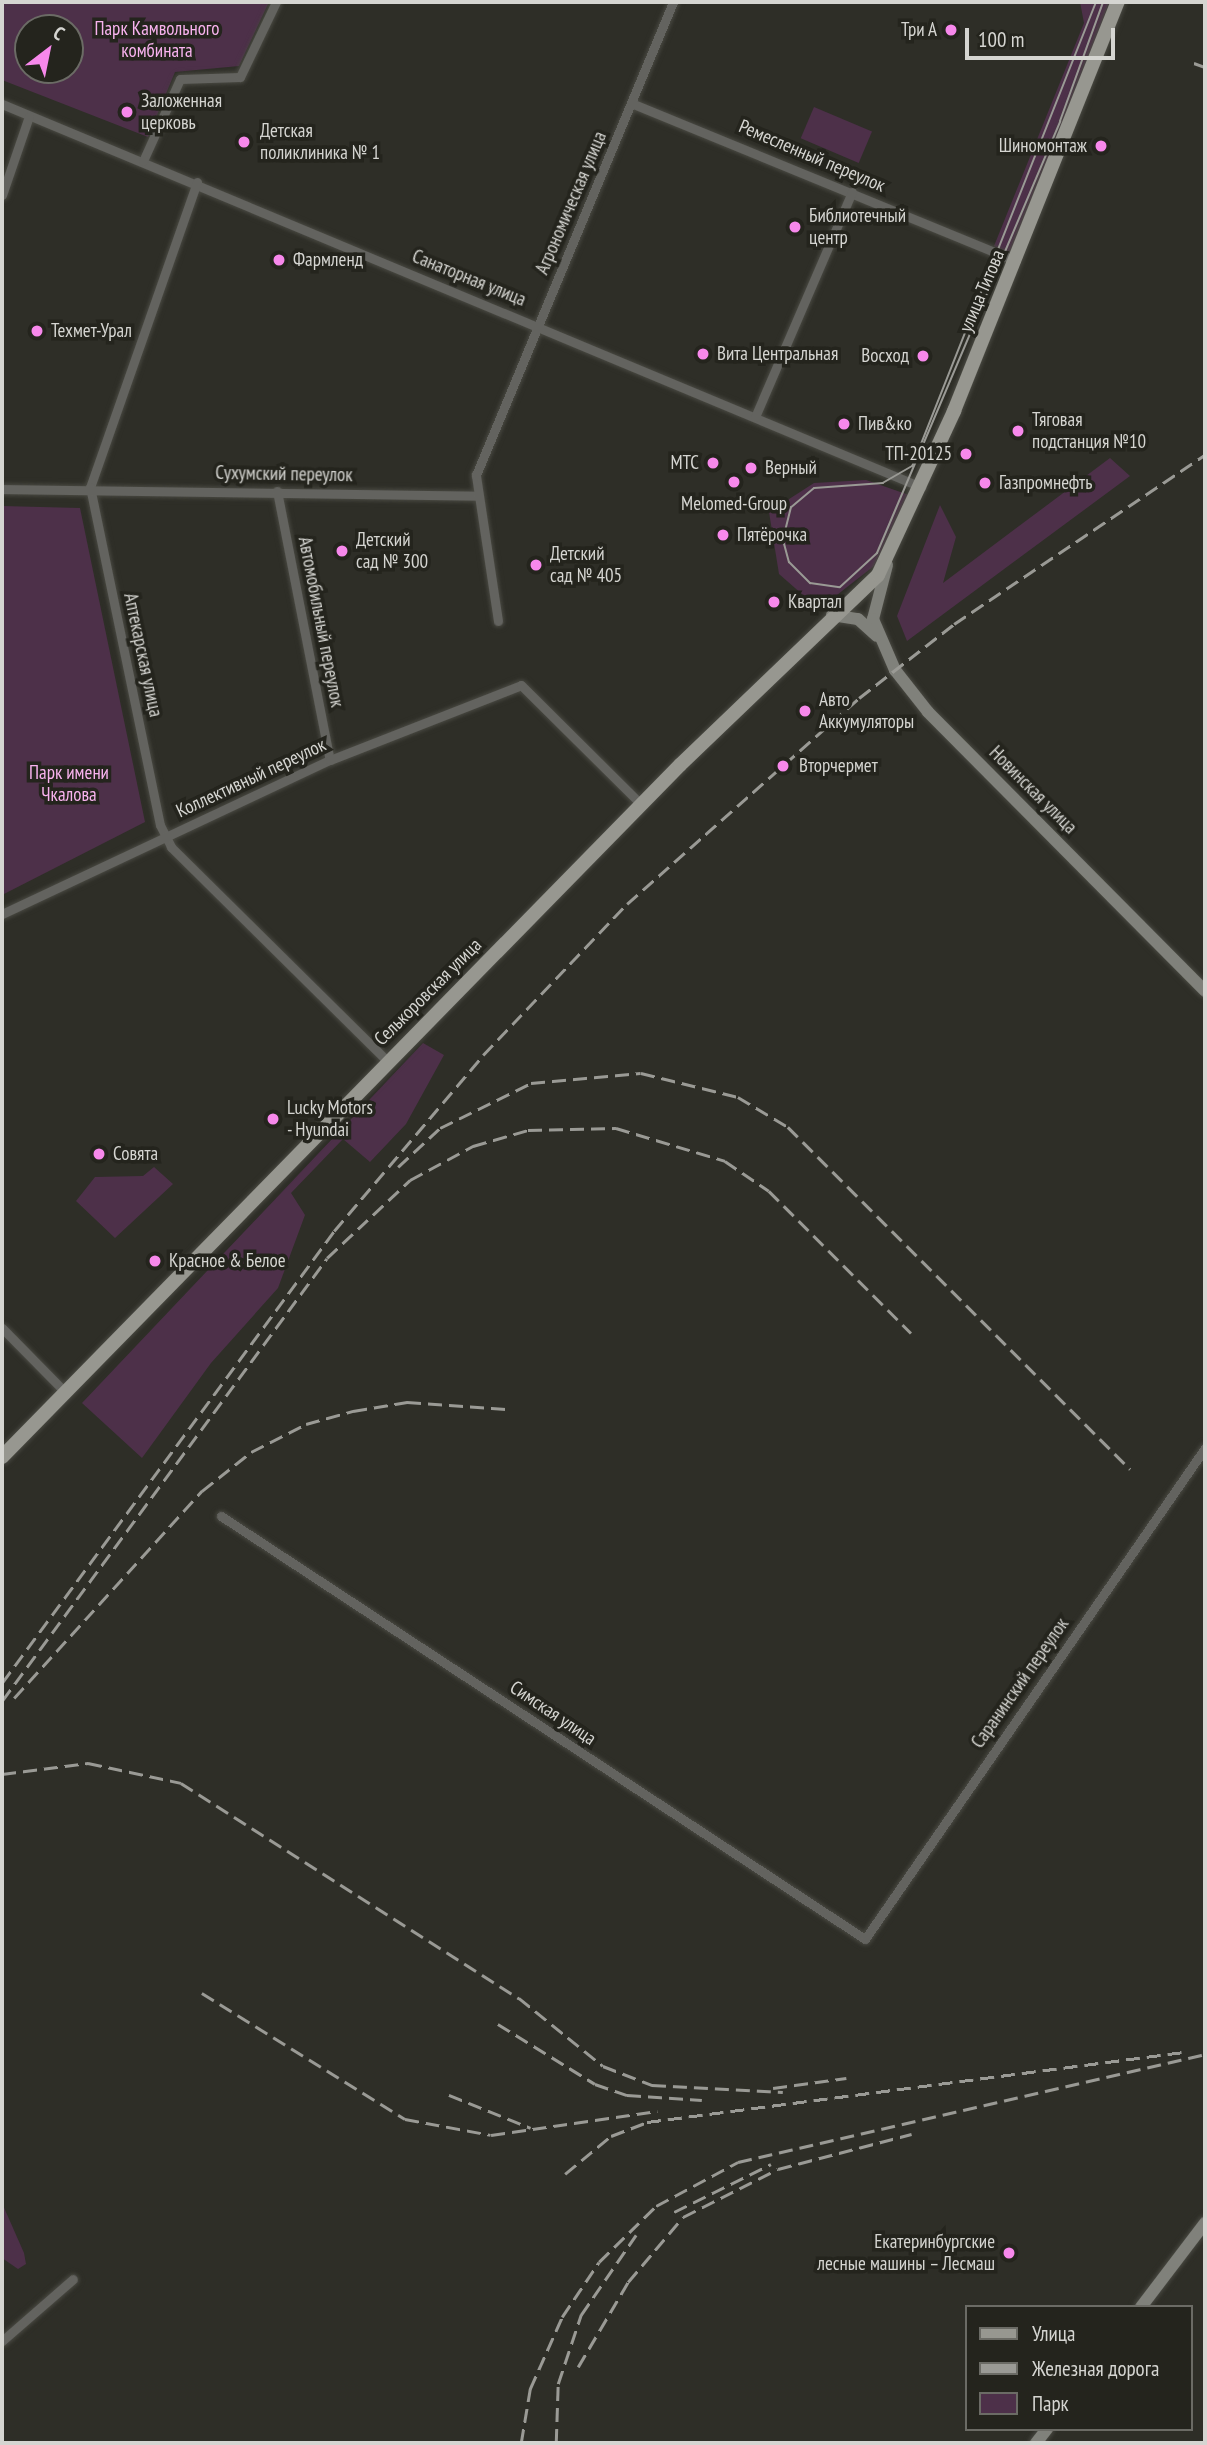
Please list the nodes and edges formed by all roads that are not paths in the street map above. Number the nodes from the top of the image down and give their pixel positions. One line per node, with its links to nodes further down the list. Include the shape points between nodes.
1 (276, 2): 7 (street, via 240,77 180,79)
2 (673, 2): 4 (street, Агрономическая улица)
3 (1118, 2): 11 (main road, улица Титова)
4 (631, 103): 9 (street, Ремесленный переулок); 12 (street, Агрономическая улица)
5 (2, 104): 6 (street, Санаторная улица)
6 (29, 116): 7 (street, Санаторная улица); 10 (street)
7 (143, 161): 8 (street, Санаторная улица)
8 (197, 182): 12 (street, Санаторная улица); 14 (street)
9 (852, 191): 11 (street, Ремесленный переулок); 13 (street)
10 (2, 195)
11 (1016, 261): 15 (main road, улица Титова)
12 (539, 325): 13 (street, Санаторная улица); 18 (street, Агрономическая улица, via 476,475)
13 (755, 417): 15 (street, Санаторная улица)
14 (90, 487): 16 (street, Сухумский переулок); 17 (street, Сухумский переулок); 25 (street, Аптекарская улица)
15 (922, 488): 19 (main road, улица Титова)
16 (2, 489)
17 (277, 491): 18 (street, Сухумский переулок); 23 (street, Автомобильный переулок)
18 (477, 496): 21 (street, Агрономическая улица)
19 (888, 562): 20 (main road, Селькоровская улица); 22 (main road, улица Титова, via 878,594)
20 (832, 615): 22 (main road, via 858,619); 24 (main road, Селькоровская улица)
21 (498, 621)
22 (877, 636): 27 (main road, Новинская улица, via 928,712)
23 (330, 760): 24 (street, Коллективный переулок, via 520,685); 25 (street, Коллективный переулок)
24 (641, 804): 28 (main road, Селькоровская улица)
25 (165, 836): 26 (street, Коллективный переулок); 28 (street)
26 (2, 914)
27 (1205, 991)
28 (387, 1061): 30 (main road, Селькоровская улица)
29 (2, 1328): 30 (street)
30 (66, 1393): 32 (main road, Селькоровская улица)
31 (1205, 1448): 34 (street, Саранинский переулок)
32 (2, 1457)
33 (221, 1516): 34 (street, Симская улица)
34 (865, 1940)
35 (1205, 2223): 37 (main road)
36 (73, 2279): 38 (street)
37 (1143, 2305)
38 (2, 2341)

